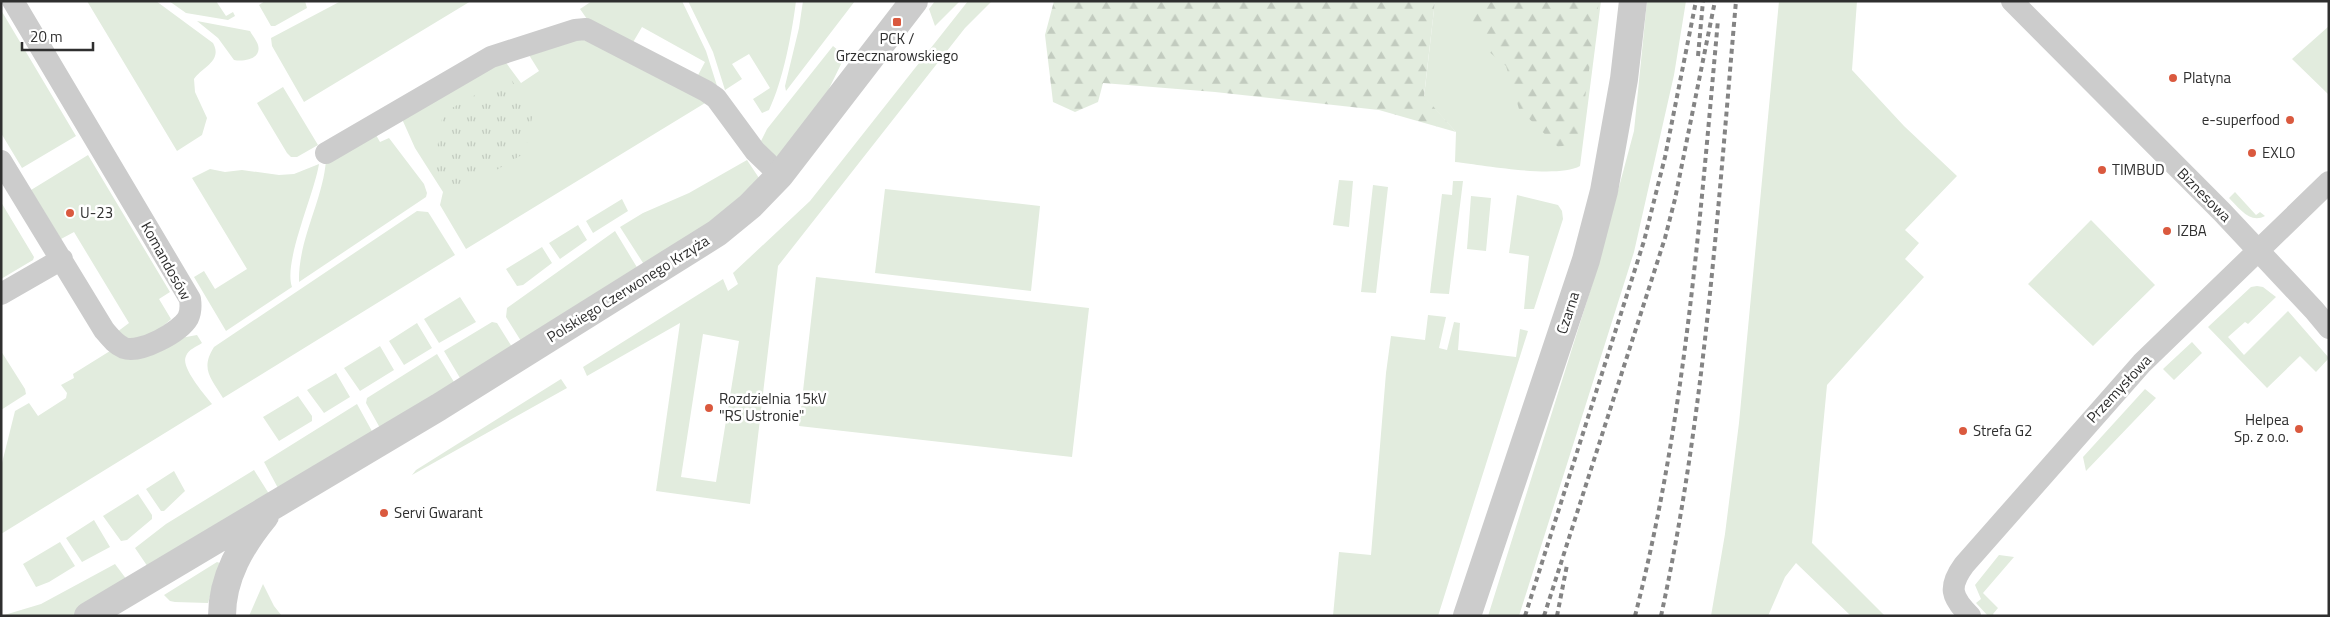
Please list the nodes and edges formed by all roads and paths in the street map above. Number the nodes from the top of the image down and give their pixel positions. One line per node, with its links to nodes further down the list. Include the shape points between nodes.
1 (13, 1): 10 (street, Komandosów, via 190,299 190,314 178,328 152,344 136,349 125,348 114,342 104,330)
2 (914, 1): 7 (street, Polskiego Czerwonego Krzyża)
3 (1633, 1): 16 (street, Czarna, via 1624,79 1602,200 1586,260)
4 (2012, 1): 9 (street, Biznesowa)
5 (326, 153): 7 (street, via 491,57 563,33 586,29 716,98 755,151)
6 (1, 161): 10 (street, Komandosów)
7 (780, 175): 13 (street, Polskiego Czerwonego Krzyża, via 750,206 705,241 439,407)
8 (2329, 182): 9 (street, Przemysłowa)
9 (2258, 251): 12 (street, Biznesowa); 17 (street, Przemysłowa, via 2142,363 1964,565 1952,589)
10 (62, 259): 11 (street)
11 (1, 294)
12 (2329, 328)
13 (279, 502): 14 (street, Polskiego Czerwonego Krzyża); 15 (street, Polskiego Czerwonego Krzyża, via 242,546 227,582)
14 (88, 616)
15 (222, 616)
16 (1467, 616)
17 (1970, 616)

